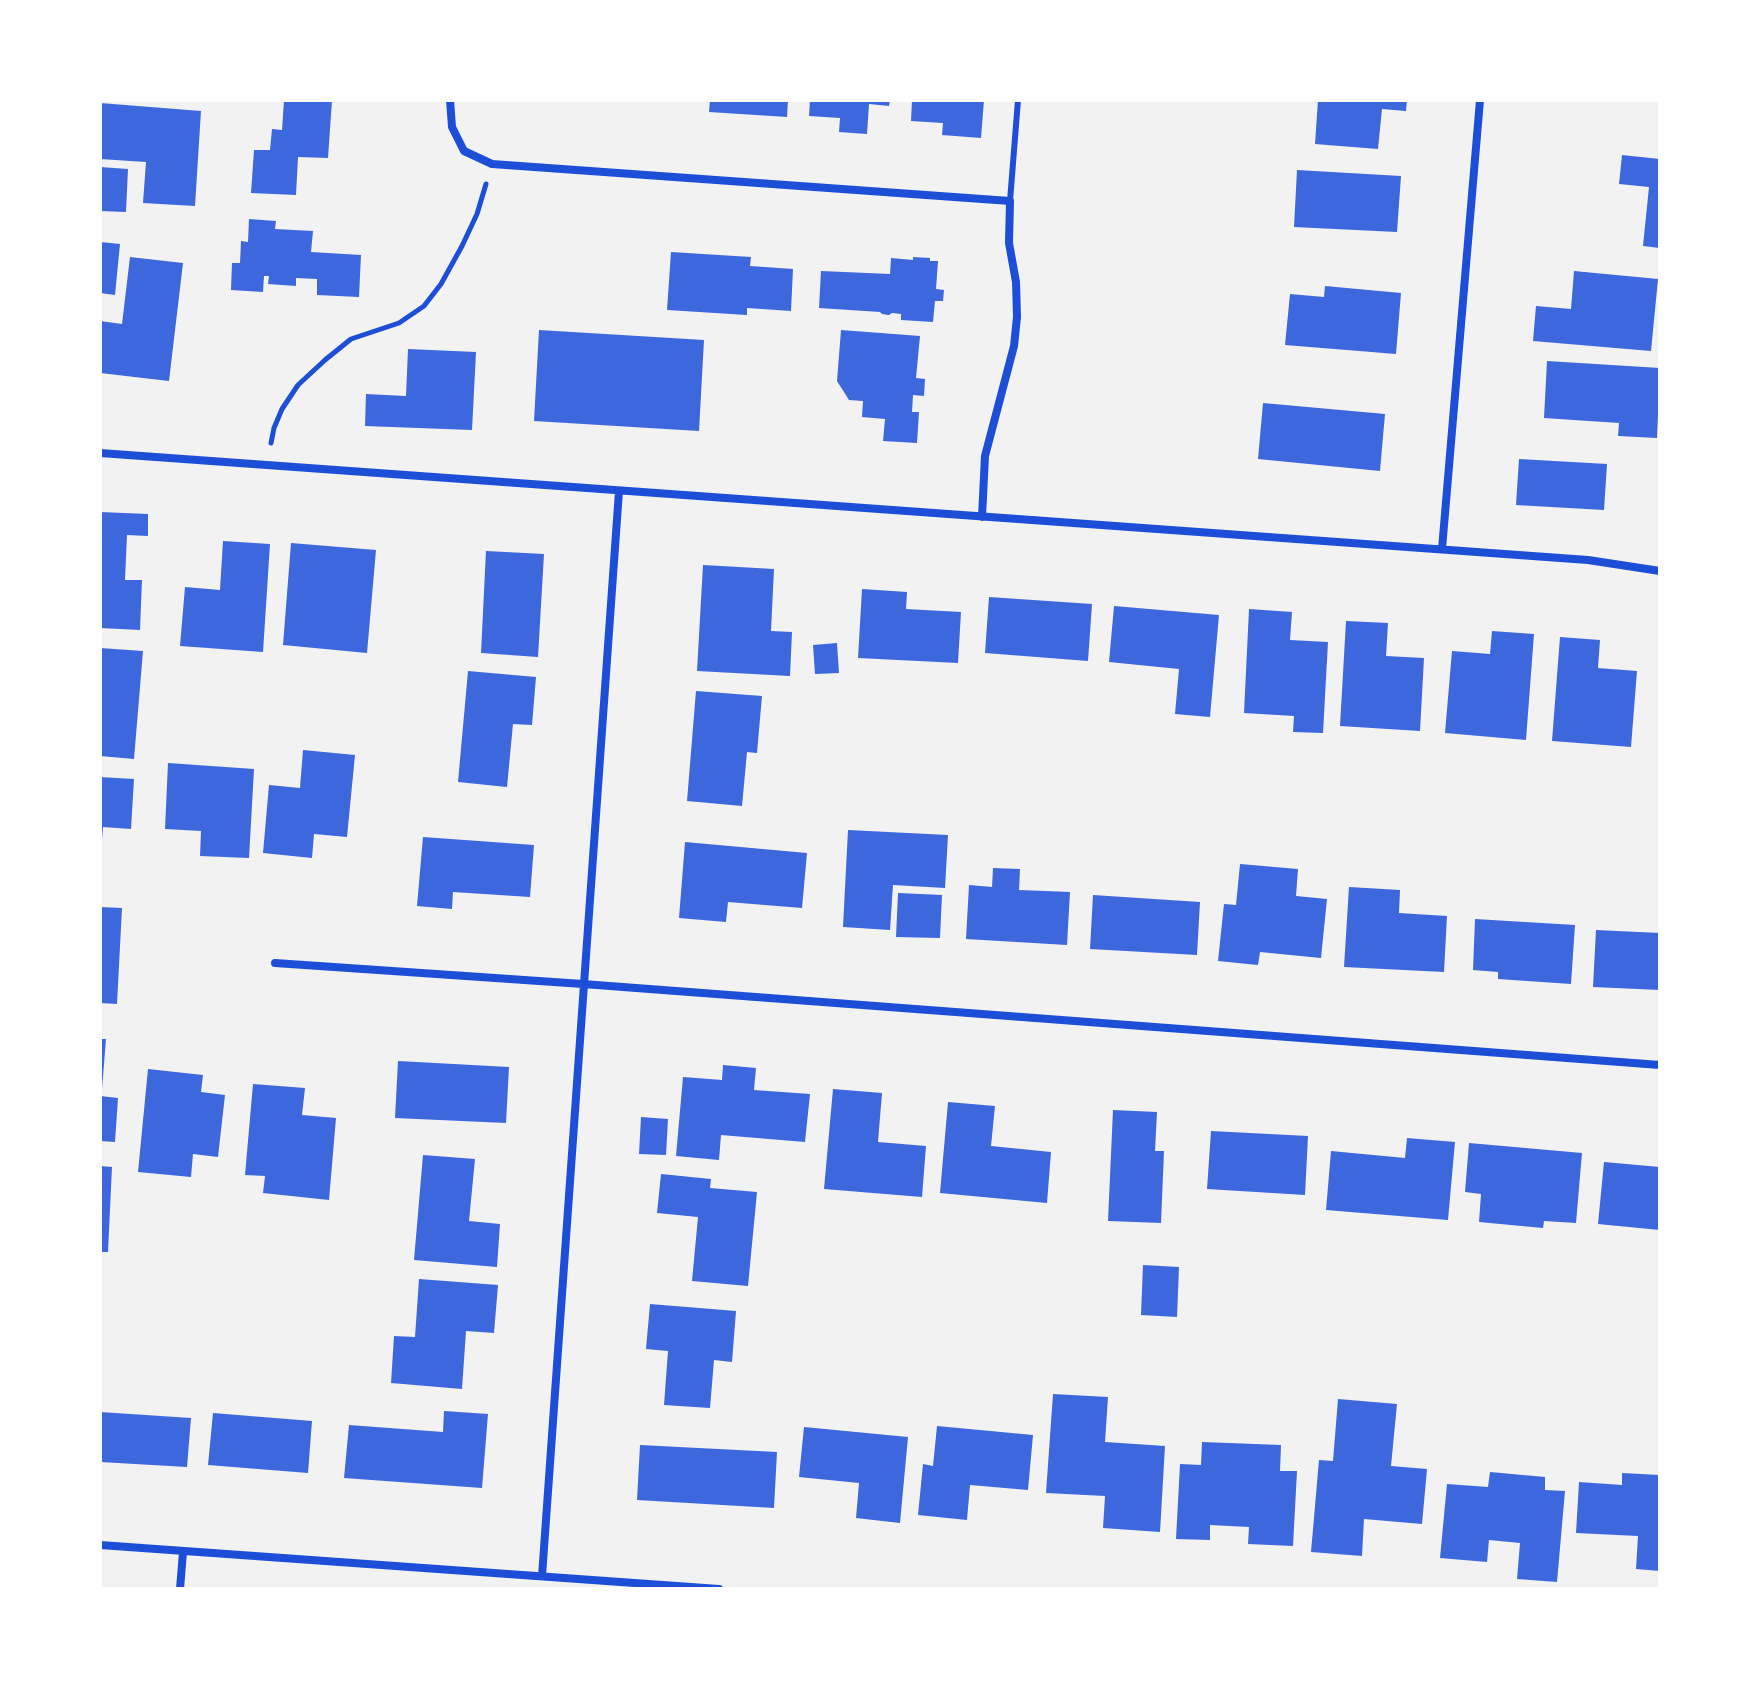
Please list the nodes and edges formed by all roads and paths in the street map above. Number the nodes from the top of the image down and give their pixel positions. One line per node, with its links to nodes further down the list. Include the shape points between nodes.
1 (450, 100): 4 (street, via 452,127 464,151)
2 (1018, 100): 5 (lane)
3 (1480, 100): 10 (street)
4 (492, 164): 5 (street); 7 (path, via 477,214 441,284 424,306 399,323 351,339 298,385 274,428)
5 (1010, 201): 9 (street, via 1017,317 985,456)
6 (100, 453): 7 (street)
7 (268, 465): 8 (street)
8 (619, 491): 9 (street); 13 (street)
9 (982, 517): 10 (street)
10 (1442, 549): 11 (street)
11 (1660, 571)
12 (275, 963): 13 (street)
13 (583, 984): 14 (street); 17 (street)
14 (1660, 1065)
15 (100, 1545): 16 (street)
16 (183, 1552): 17 (street); 18 (street)
17 (542, 1576): 19 (street)
18 (180, 1589)
19 (719, 1589)

